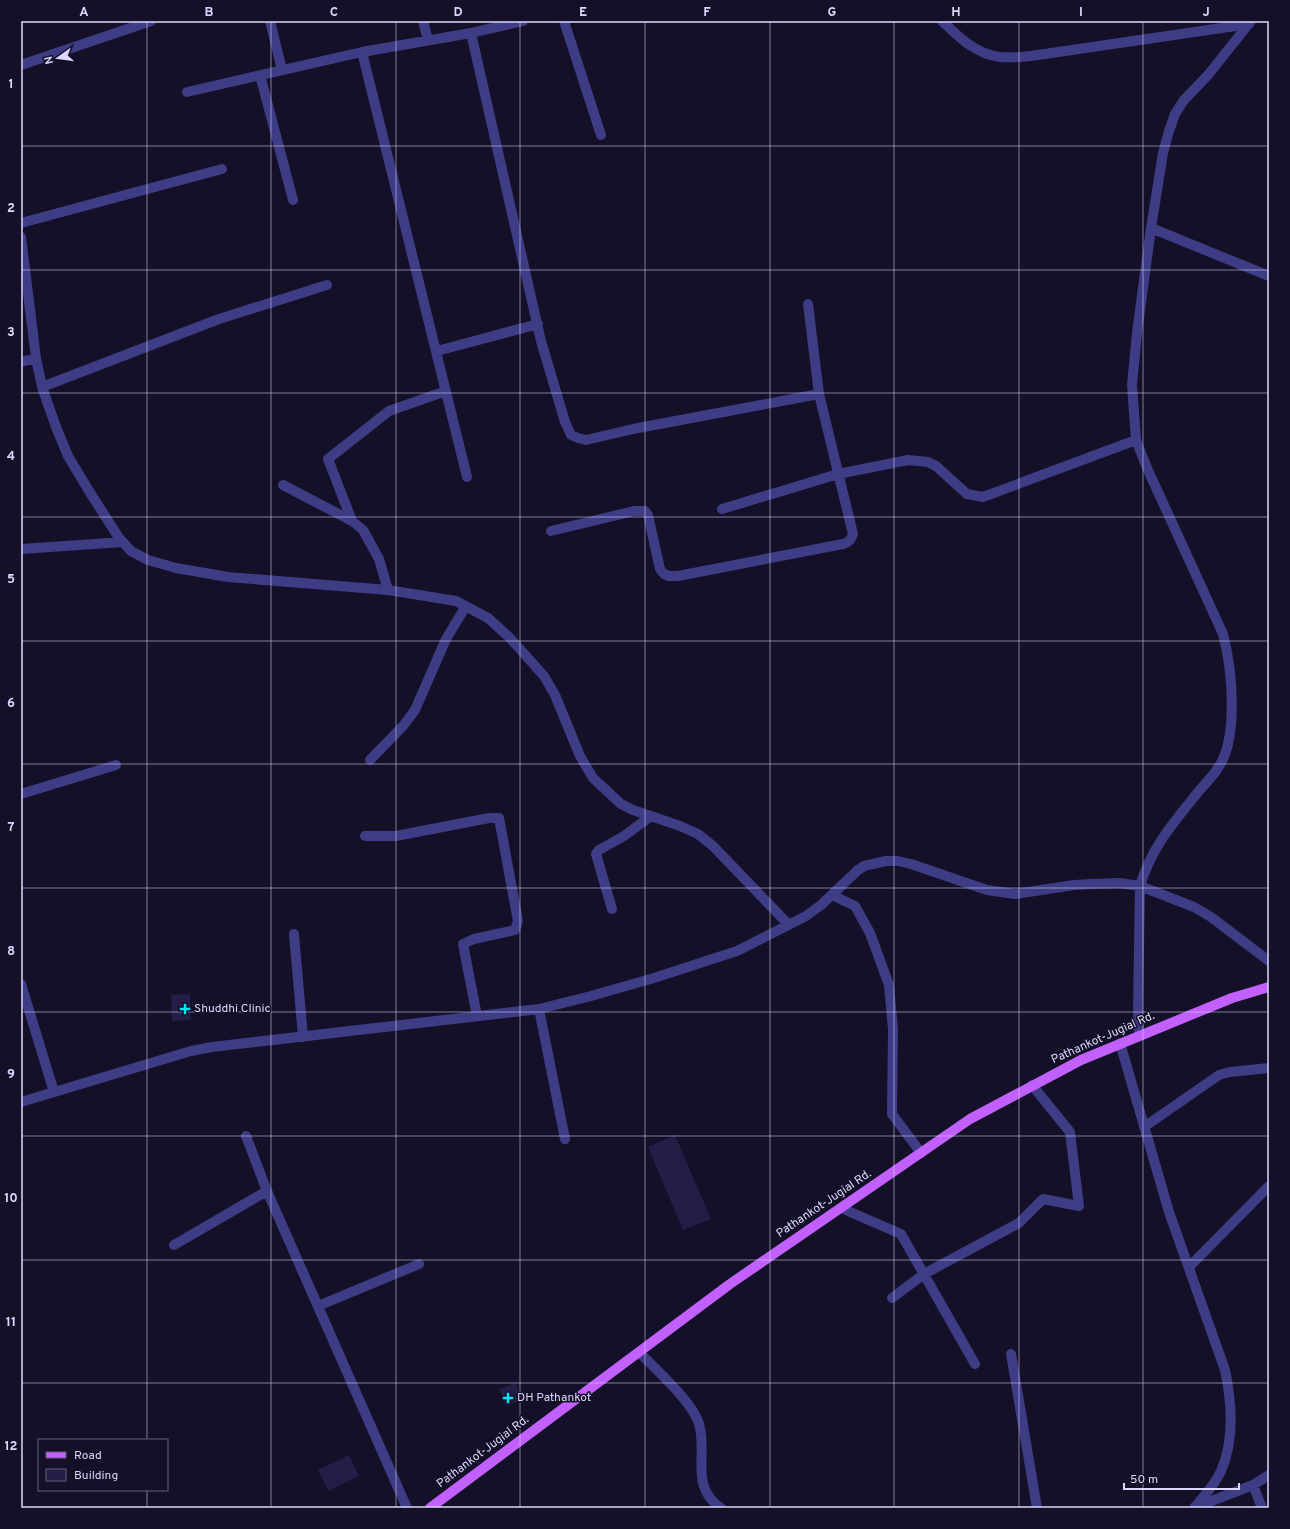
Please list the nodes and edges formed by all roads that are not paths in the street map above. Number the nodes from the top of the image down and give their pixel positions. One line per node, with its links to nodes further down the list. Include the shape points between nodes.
1 (151, 21): 11 (street)
2 (270, 21): 12 (street)
3 (423, 21): 9 (street)
4 (523, 21): 8 (street)
5 (564, 21): 15 (street)
6 (942, 21): 7 (street, via 964,42 982,53 1000,57 1031,56)
7 (1250, 22): 19 (street, via 1175,114 1163,153)
8 (471, 33): 9 (street); 24 (street)
9 (428, 40): 10 (street)
10 (362, 52): 12 (street); 25 (street)
11 (21, 65)
12 (282, 70): 13 (street)
13 (260, 76): 14 (street); 17 (street)
14 (187, 92)
15 (601, 135)
16 (222, 169): 18 (street)
17 (293, 200)
18 (21, 223)
19 (1151, 228): 21 (street); 31 (street, via 1132,385)
20 (21, 237): 26 (street)
21 (1269, 276)
22 (327, 285): 28 (street, via 220,319)
23 (808, 304): 30 (street)
24 (538, 324): 25 (street); 30 (street, via 565,422 572,435 586,440)
25 (437, 351): 29 (street)
26 (36, 358): 27 (street); 28 (street)
27 (21, 362)
28 (42, 387): 38 (street, via 68,456)
29 (446, 391): 33 (street); 36 (street, via 389,411 328,459)
30 (819, 394): 32 (street)
31 (1136, 440): 32 (street, via 983,497 967,494 928,462 908,460); 47 (street, via 1223,634 1230,672 1231,702 1227,750 1219,767 1158,843)
32 (838, 474): 35 (street); 37 (street, via 853,534 849,542 843,544 669,576 660,569 645,511 634,511)
33 (467, 477)
34 (283, 485): 36 (street)
35 (722, 509)
36 (352, 521): 40 (street, via 369,539 379,559)
37 (551, 531)
38 (123, 542): 39 (street); 40 (street, via 131,551 148,560 176,568 228,577)
39 (21, 549)
40 (388, 590): 41 (street, via 456,601)
41 (466, 606): 42 (street, via 446,639 415,710); 45 (street, via 488,618 544,676 555,695 580,756 593,778 621,804)
42 (370, 760)
43 (116, 765): 44 (street)
44 (21, 794)
45 (651, 816): 49 (street, via 596,854); 50 (street, via 698,834 714,846)
46 (366, 836): 56 (street, via 396,836 499,818 518,921 515,930 463,944)
47 (1140, 886): 48 (street, via 1119,883 1074,885 1015,894 987,890 898,861 864,866); 52 (street, via 1194,907); 57 (street)
48 (832, 894): 50 (street, via 806,916); 67 (street, via 855,906 870,933 889,985 893,1029 892,1114)
49 (612, 909)
50 (789, 925): 55 (street, via 737,951 701,964)
51 (294, 934): 58 (street)
52 (1269, 961)
53 (21, 984): 62 (street)
54 (1269, 987): 57 (main road, Pathankot-Jugial Rd., via 1232,998)
55 (539, 1009): 56 (street); 66 (street)
56 (477, 1016): 58 (street)
57 (1139, 1036): 59 (main road, Pathankot-Jugial Rd.)
58 (303, 1037): 62 (street, via 191,1051)
59 (1120, 1043): 61 (main road, Pathankot-Jugial Rd.); 64 (street)
60 (1269, 1068): 64 (street, via 1219,1075)
61 (1032, 1086): 67 (main road, Pathankot-Jugial Rd., via 970,1119); 74 (street, via 1070,1132 1079,1206 1043,1199 1019,1223)
62 (54, 1092): 63 (street)
63 (21, 1102)
64 (1144, 1127): 73 (street, via 1169,1212)
65 (246, 1136): 69 (street)
66 (565, 1139)
67 (921, 1153): 70 (main road, Pathankot-Jugial Rd.)
68 (1269, 1186): 73 (street)
69 (267, 1191): 71 (street); 76 (street)
70 (841, 1208): 74 (street, via 901,1234); 77 (main road, Pathankot-Jugial Rd., via 730,1284)
71 (174, 1245)
72 (418, 1264): 76 (street)
73 (1189, 1267): 86 (street, via 1225,1370 1232,1413 1229,1446 1221,1471 1210,1490)
74 (924, 1274): 75 (street); 79 (street)
75 (892, 1298)
76 (318, 1306): 82 (street)
77 (639, 1352): 83 (main road, Pathankot-Jugial Rd.); 84 (street, via 692,1407 700,1425 704,1484 712,1502)
78 (1011, 1354): 85 (street)
79 (975, 1364)
80 (1269, 1475): 81 (street)
81 (1253, 1485): 86 (street); 87 (street)
82 (407, 1508)
83 (430, 1508)
84 (721, 1508)
85 (1037, 1508)
86 (1194, 1508)
87 (1262, 1508)

